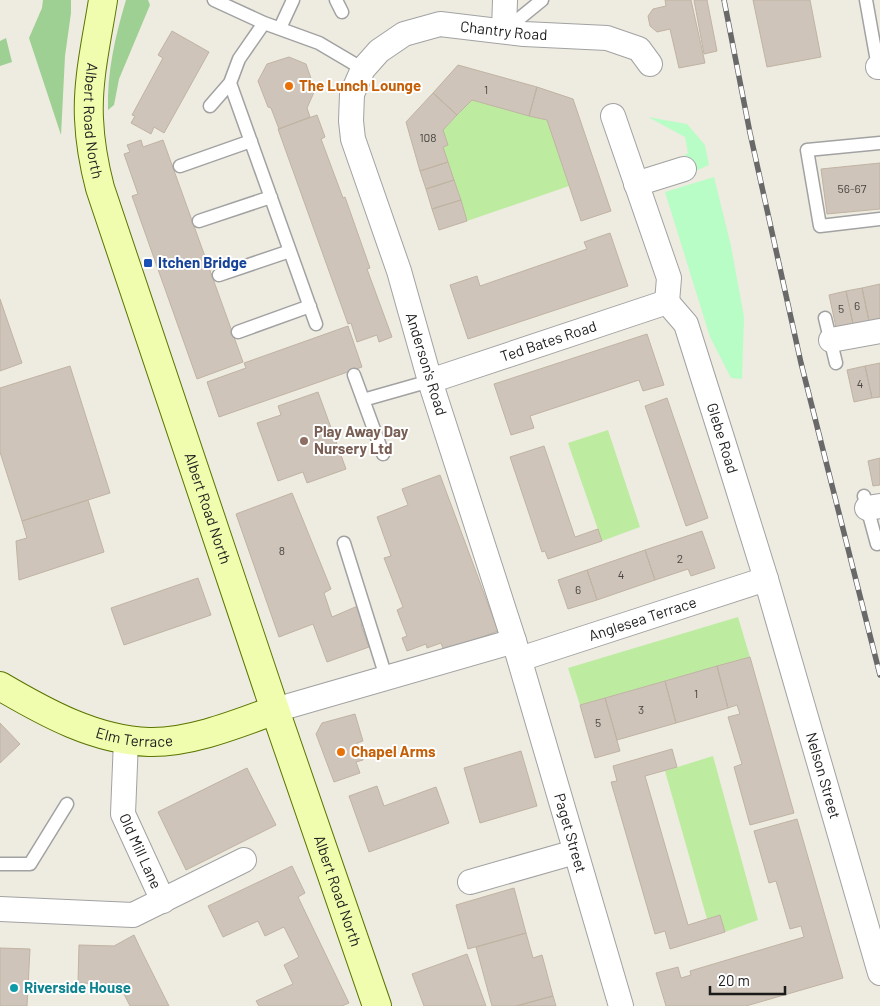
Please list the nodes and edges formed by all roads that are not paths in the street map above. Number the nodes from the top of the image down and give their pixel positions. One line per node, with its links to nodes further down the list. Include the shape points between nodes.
1 (103, 0): 46 (main road, Albert Road North, via 89,118 95,170)
2 (214, 0): 9 (lane)
3 (292, 0): 10 (lane)
4 (336, 0): 8 (lane)
5 (505, 0): 11 (street)
6 (542, 0): 11 (lane)
7 (866, 0): 13 (lane)
8 (342, 12)
9 (264, 23): 10 (lane); 15 (lane, via 238,59)
10 (280, 28): 14 (lane, via 319,43)
11 (504, 31): 12 (street, Chantry Road, via 607,38 639,49); 14 (street, Chantry Road, via 440,24 404,34 379,51)
12 (650, 64)
13 (879, 67)
14 (363, 69): 36 (street, Anderson's Road, via 352,94 353,139 399,271)
15 (230, 83): 16 (lane); 18 (lane)
16 (210, 106)
17 (613, 116): 22 (street)
18 (251, 141): 20 (lane); 23 (lane)
19 (880, 143): 24 (lane, via 807,150 820,226)
20 (180, 166)
21 (684, 169): 22 (street)
22 (636, 184): 28 (street, via 669,278)
23 (271, 198): 25 (lane); 26 (lane)
24 (880, 219)
25 (199, 221)
26 (290, 252): 27 (lane); 29 (lane)
27 (219, 275)
28 (667, 302): 36 (street, Ted Bates Road); 42 (street, Glebe Road, via 686,324)
29 (310, 306): 31 (lane); 33 (lane)
30 (825, 318): 34 (lane)
31 (316, 324)
32 (880, 330): 34 (street)
33 (238, 332)
34 (833, 351)
35 (354, 376): 37 (lane)
36 (430, 381): 37 (lane); 43 (street, Anderson's Road)
37 (363, 400): 38 (lane)
38 (383, 454)
39 (870, 503): 41 (lane)
40 (344, 543): 44 (lane)
41 (877, 544)
42 (766, 579): 43 (street, Anglesea Terrace); 55 (street, Nelson Street)
43 (517, 650): 44 (street, Anglesea Terrace); 49 (street, Paget Street)
44 (386, 677): 46 (street, Anglesea Terrace)
45 (0, 686): 47 (main road, Elm Terrace, via 56,717)
46 (275, 710): 47 (main road, Elm Terrace, via 206,733 151,742); 56 (main road, Albert Road North)
47 (126, 740): 53 (street, Old Mill Lane, via 123,814)
48 (66, 804): 51 (lane, via 30,864)
49 (575, 852): 52 (street); 57 (street, Paget Street)
50 (244, 860): 53 (street)
51 (0, 864)
52 (470, 882)
53 (163, 901): 54 (street, via 133,915)
54 (0, 909)
55 (880, 972)
56 (377, 1006)
57 (621, 1006)

